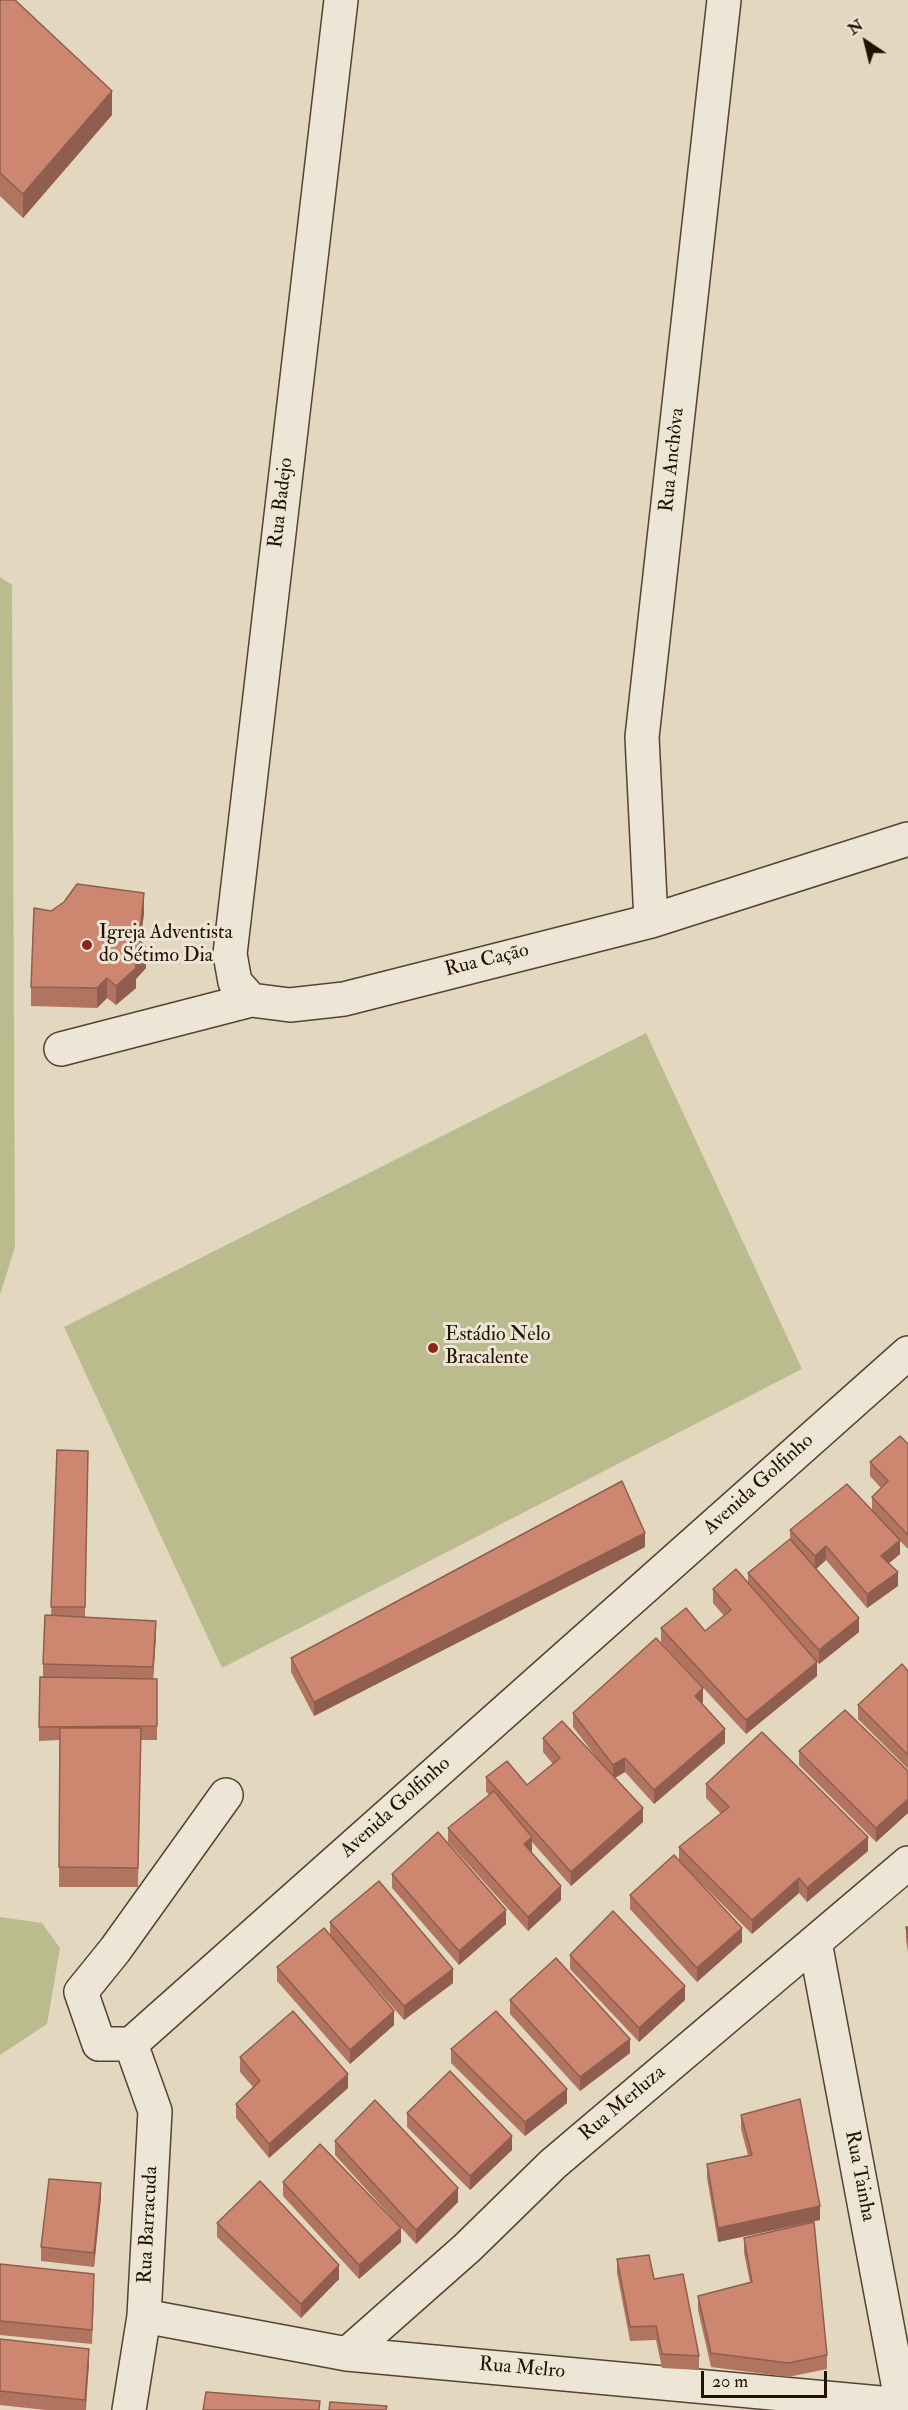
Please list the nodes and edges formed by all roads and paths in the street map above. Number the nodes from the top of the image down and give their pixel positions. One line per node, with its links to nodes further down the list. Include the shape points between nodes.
1 (341, 0): 5 (street, Rua Badejo, via 230,954 235,982)
2 (724, 0): 4 (street, Rua Anchôva, via 642,737)
3 (908, 839): 4 (street, Rua Cação)
4 (651, 921): 5 (street, Rua Cação, via 344,999 290,1005)
5 (251, 1000): 6 (street, Rua Cação)
6 (61, 1049)
7 (908, 1353): 11 (street, Avenida Golfinho)
8 (226, 1796): 11 (street, via 81,1992 99,2044)
9 (908, 1863): 10 (street, Rua Merluza)
10 (815, 1942): 13 (street, Rua Merluza, via 553,2164 467,2248); 14 (street, Rua Tainha)
11 (131, 2043): 12 (street, Rua Barracuda, via 155,2110)
12 (144, 2316): 13 (street, Rua Melro); 15 (street, Rua Barracuda)
13 (346, 2354): 14 (street, Rua Melro)
14 (903, 2407)
15 (129, 2410)

